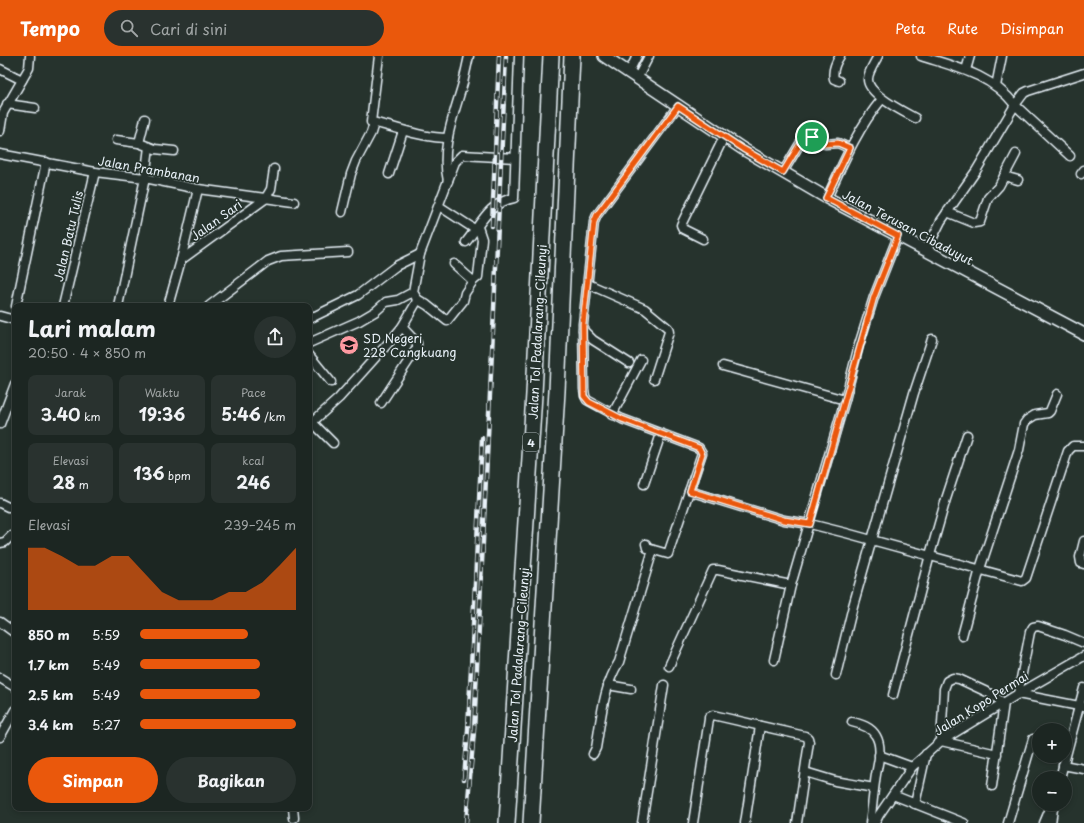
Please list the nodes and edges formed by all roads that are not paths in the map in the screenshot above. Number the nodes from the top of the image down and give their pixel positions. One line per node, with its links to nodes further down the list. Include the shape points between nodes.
1 (30, 56): 19 (street, via 29,68)
2 (378, 56): 29 (street, via 371,115 371,122)
3 (469, 56): 33 (street)
4 (519, 56): 42 (street)
5 (604, 56): 18 (main road, Jalan Terusan Cibaduyut)
6 (637, 56): 18 (street)
7 (649, 56): 18 (street)
8 (840, 56): 20 (street, via 833,75 834,79)
9 (878, 56): 22 (street, via 868,78 868,84)
10 (921, 56): 16 (street)
11 (970, 56): 16 (street)
12 (1002, 56): 21 (street)
13 (550, 58): 158 (highway, Jalan Tol Padalarang–Cileunyi / 4, via 534,402)
14 (572, 59): 159 (highway, Jalan Tol Padalarang–Cileunyi / 4, via 557,391)
15 (0, 68): 19 (street)
16 (966, 70): 21 (street)
17 (1084, 73): 24 (street, via 1028,91)
18 (633, 75): 25 (main road, Jalan Terusan Cibaduyut)
19 (22, 80): 23 (street)
20 (840, 81)
21 (996, 86): 24 (street)
22 (882, 99): 27 (street); 37 (street, via 868,116)
23 (7, 104): 26 (street); 30 (street)
24 (1015, 105): 41 (street); 58 (street, via 976,171)
25 (678, 106): 32 (main road, Jalan Terusan Cibaduyut); 69 (street, via 597,215 594,222)
26 (35, 108)
27 (915, 118)
28 (145, 119): 35 (street)
29 (374, 123): 31 (street); 57 (street, via 351,174)
30 (0, 131)
31 (403, 131): 33 (street, via 434,138); 47 (street)
32 (724, 137): 46 (main road, Jalan Terusan Cibaduyut); 61 (street, via 681,225 682,229)
33 (448, 138): 51 (street, via 445,160)
34 (116, 140): 35 (street)
35 (139, 143): 36 (street)
36 (150, 147): 38 (street); 49 (street)
37 (850, 148): 46 (street, via 838,143 825,144 812,137 804,137); 53 (street)
38 (174, 151)
39 (0, 154): 43 (street, Jalan Prambanan)
40 (1016, 154): 48 (street)
41 (1070, 156)
42 (515, 158): 51 (street, via 462,154 455,162); 59 (street, via 514,198 499,202 483,217)
43 (46, 162): 45 (street, Jalan Prambanan); 71 (street)
44 (274, 169): 54 (street, via 271,189)
45 (95, 172): 49 (street, Jalan Prambanan); 72 (street, Jalan Batu Tulis)
46 (783, 172): 53 (main road, Jalan Terusan Cibaduyut)
47 (389, 174)
48 (1004, 176): 50 (street); 58 (street, via 988,198 980,222 974,223)
49 (145, 178): 52 (street, Jalan Prambanan); 73 (street)
50 (1018, 180)
51 (448, 181): 56 (street)
52 (198, 189): 54 (street, Jalan Prambanan); 66 (street)
53 (826, 198): 60 (main road, Jalan Terusan Cibaduyut)
54 (265, 199): 55 (street, Jalan Prambanan); 66 (street, Jalan Sari)
55 (294, 202)
56 (439, 206): 59 (street); 65 (street)
57 (342, 212)
58 (947, 212): 63 (street)
59 (477, 228): 62 (street); 68 (street, via 482,238 480,268 478,277)
60 (898, 236): 63 (main road, Jalan Terusan Cibaduyut); 92 (street, via 874,297)
61 (703, 239)
62 (466, 242)
63 (926, 251): 81 (main road, Jalan Terusan Cibaduyut)
64 (348, 252): 75 (street, via 281,256 268,261)
65 (420, 254): 70 (street); 78 (street, via 396,266 358,295)
66 (181, 260): 74 (street)
67 (454, 264): 68 (street)
68 (473, 282): 70 (street, via 447,321)
69 (588, 284): 80 (street); 88 (street, via 645,310 668,328 670,332)
70 (415, 296): 79 (street); 83 (street, via 386,302 359,321)
71 (17, 303)
72 (64, 303)
73 (122, 303)
74 (169, 303)
75 (213, 303)
76 (0, 316): 77 (street)
77 (12, 317)
78 (312, 318)
79 (402, 327): 93 (street, via 417,343 417,348); 95 (street, via 341,396)
80 (583, 330): 86 (street, via 593,340); 94 (street, via 584,396 589,402)
81 (1084, 334)
82 (932, 339): 108 (street, via 914,393)
83 (312, 342)
84 (312, 359): 89 (street)
85 (641, 360): 94 (street)
86 (629, 363)
87 (723, 366): 92 (street)
88 (654, 379)
89 (331, 382)
90 (12, 392): 96 (street)
91 (1057, 394): 115 (street, via 1048,413 1035,415 1024,424)
92 (845, 400): 106 (street)
93 (381, 403)
94 (612, 415): 98 (street)
95 (312, 423)
96 (0, 424)
97 (312, 425): 100 (street)
98 (661, 434): 102 (street); 103 (street, via 699,448 702,452)
99 (967, 435): 113 (street)
100 (333, 443)
101 (1084, 446): 115 (street, via 1073,446 1068,451 1025,580 1020,581)
102 (644, 484)
103 (690, 491): 106 (street, via 784,520); 112 (street, via 668,554)
104 (0, 503): 105 (street)
105 (12, 507)
106 (810, 524): 108 (street); 116 (street)
107 (11, 536): 110 (street)
108 (873, 540): 113 (street); 124 (street)
109 (1084, 541): 114 (street, via 1080,559)
110 (0, 543)
111 (646, 544): 112 (street)
112 (653, 550): 127 (street, via 619,662 612,672)
113 (930, 555): 115 (street); 132 (street)
114 (1084, 564)
115 (980, 569): 119 (street)
116 (791, 585): 122 (street); 123 (street, via 713,570)
117 (0, 622): 118 (street)
118 (12, 631)
119 (962, 636)
120 (1084, 643): 131 (street, via 1038,626 1033,627)
121 (1084, 656): 131 (street, Jalan Kopo Permai)
122 (774, 660)
123 (669, 666)
124 (836, 675)
125 (0, 678): 126 (street)
126 (12, 685)
127 (608, 685): 130 (street); 141 (street)
128 (664, 685): 160 (street)
129 (1084, 688): 134 (street)
130 (631, 689)
131 (1018, 694): 133 (street, Jalan Kopo Permai); 134 (street)
132 (893, 695)
133 (1004, 703): 139 (street, Jalan Kopo Permai); 139 (street, via 959,679 947,681 944,688); 143 (street)
134 (1081, 707): 145 (street)
135 (12, 715): 138 (street)
136 (852, 722): 144 (street, via 876,734)
137 (760, 726): 149 (street, via 807,737 809,742); 161 (street, via 713,716 709,718); 162 (street)
138 (0, 737)
139 (941, 741): 142 (street, Jalan Kopo Permai); 143 (street)
140 (1032, 742): 167 (street)
141 (593, 754)
142 (926, 754): 146 (street, Jalan Kopo Permai); 153 (street)
143 (997, 754): 150 (street)
144 (879, 755): 146 (street); 151 (street)
145 (1063, 765): 147 (street); 148 (street)
146 (912, 767): 152 (street, Jalan Kopo Permai)
147 (1084, 769)
148 (1062, 771)
149 (805, 772): 151 (street); 163 (street)
150 (992, 786)
151 (874, 788): 164 (street)
152 (893, 795): 153 (street); 165 (street, Jalan Kopo Permai)
153 (915, 804): 166 (street)
154 (293, 811): 157 (street)
155 (1050, 811): 168 (street)
156 (1052, 811): 169 (street)
157 (294, 818)
158 (507, 823)
159 (531, 823)
160 (642, 823)
161 (693, 823)
162 (745, 823)
163 (797, 823)
164 (870, 823)
165 (875, 823)
166 (964, 823)
167 (1008, 823)
168 (1044, 823)
169 (1051, 823)

